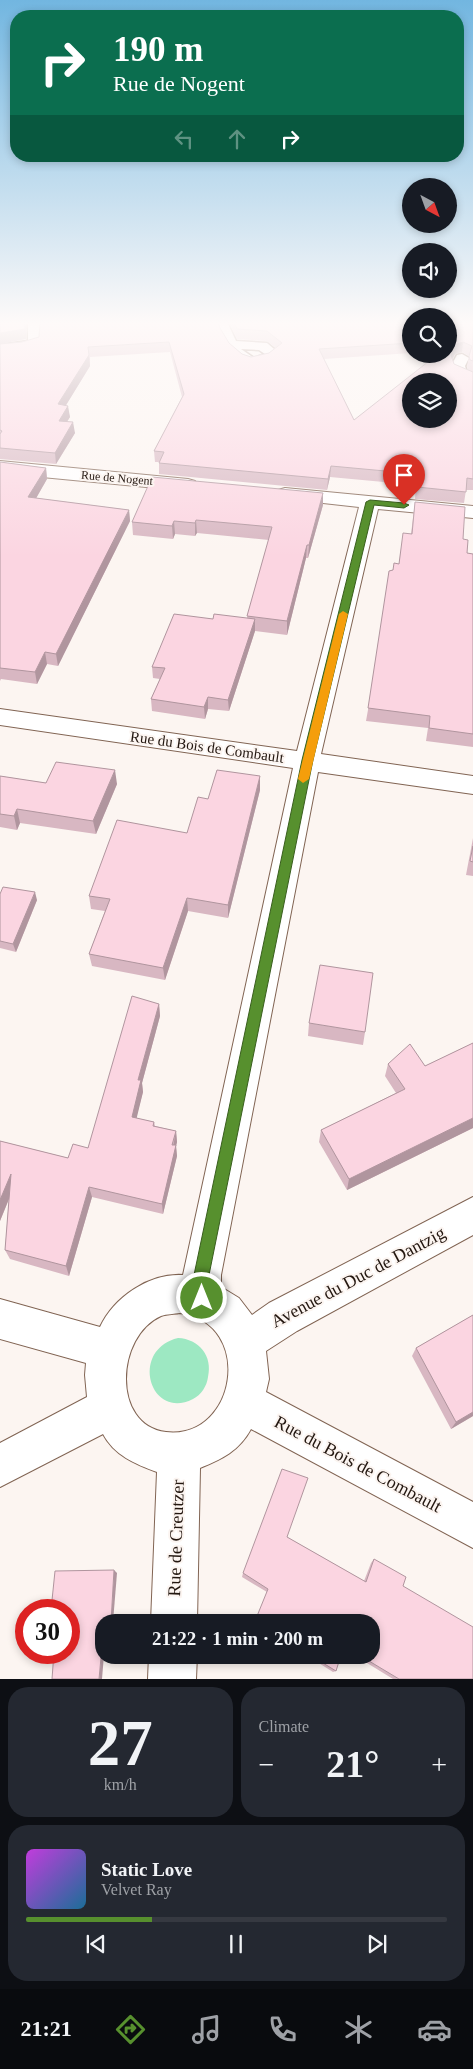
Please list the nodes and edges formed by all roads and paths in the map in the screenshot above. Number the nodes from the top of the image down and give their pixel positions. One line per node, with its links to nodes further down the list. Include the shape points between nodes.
1 (0, 467): 2 (street, Rue de Nogent)
2 (206, 487)
3 (264, 492): 4 (street)
4 (370, 502): 5 (street); 7 (street)
5 (473, 512)
6 (0, 717): 7 (street, Rue du Bois de Combault)
7 (307, 760): 8 (street, Rue du Bois de Combault); 10 (street, via 202,1275)
8 (473, 785)
9 (473, 1215): 12 (street, Avenue du Duc de Dantzig, via 283,1317)
10 (202, 1298): 12 (street, via 220,1307 234,1322); 13 (street, via 180,1294 158,1298 138,1309 121,1326)
11 (0, 1319): 13 (street)
12 (245, 1342): 14 (street, via 250,1361)
13 (110, 1350): 15 (street, via 105,1368)
14 (244, 1403): 16 (street, via 220,1436 202,1448); 18 (street, Rue du Bois de Combault)
15 (111, 1407): 16 (street, via 122,1428 139,1443 160,1452); 17 (street)
16 (179, 1453): 19 (street, Rue de Creutzer)
17 (0, 1466)
18 (473, 1526)
19 (174, 1614)
20 (173, 1664): 21 (street)
21 (172, 1679)

